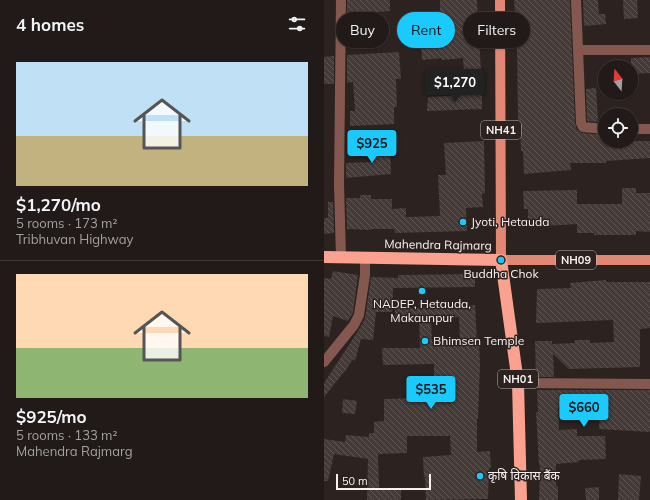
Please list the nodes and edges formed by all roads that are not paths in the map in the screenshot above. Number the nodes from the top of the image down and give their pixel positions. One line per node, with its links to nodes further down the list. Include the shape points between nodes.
1 (341, 0): 10 (street)
2 (500, 0): 12 (main road, NH41)
3 (576, 0): 4 (street)
4 (578, 50): 5 (street); 6 (street, via 581,123 583,127)
5 (650, 50)
6 (598, 128)
7 (638, 129): 8 (street)
8 (650, 129)
9 (324, 257): 10 (highway, Mahendra Rajmarg)
10 (341, 257): 11 (highway, Mahendra Rajmarg)
11 (365, 257): 12 (highway, Mahendra Rajmarg); 14 (street, via 359,315)
12 (501, 260): 13 (main road, NH09); 15 (highway, Mahendra Rajmarg / NH01)
13 (650, 260)
14 (324, 362)
15 (518, 383): 16 (street); 17 (highway, Mahendra Rajmarg / NH01)
16 (650, 384)
17 (521, 500)

